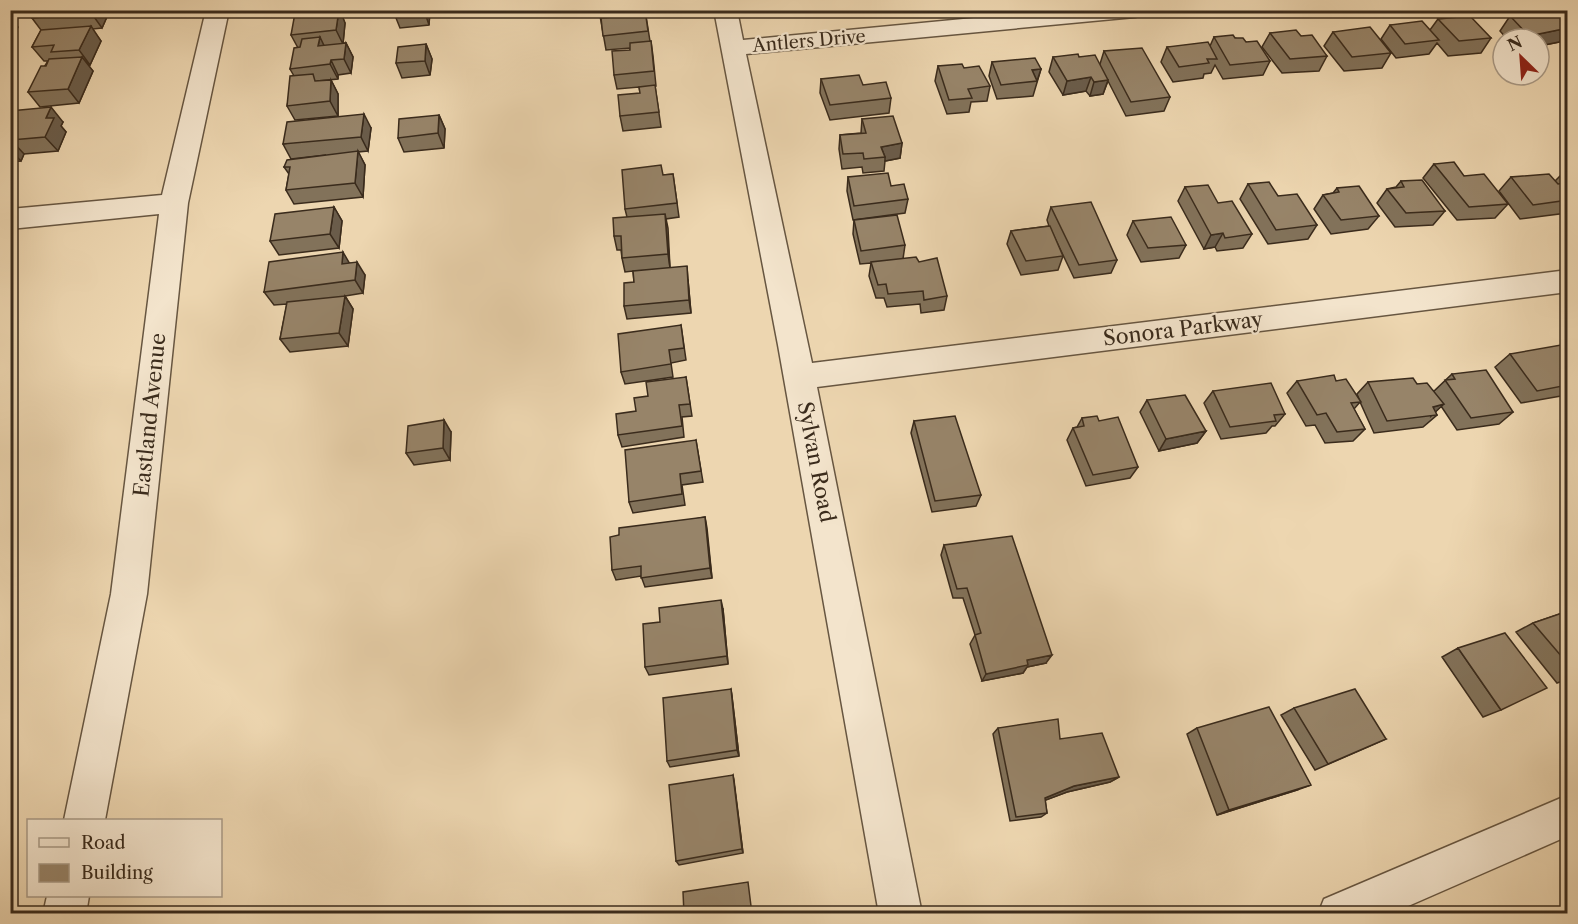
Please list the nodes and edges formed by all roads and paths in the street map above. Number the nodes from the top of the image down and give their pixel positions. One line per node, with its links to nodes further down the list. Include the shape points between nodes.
1 (218, 10): 5 (street, Eastland Avenue)
2 (725, 10): 4 (street, Sylvan Road)
3 (1135, 10): 4 (street, Antlers Drive)
4 (732, 48): 8 (street, Sylvan Road)
5 (174, 203): 6 (street); 10 (street, Eastland Avenue, via 129,594)
6 (10, 219)
7 (1568, 281): 8 (street, Sonora Parkway)
8 (800, 377): 13 (street, Sylvan Road)
9 (1568, 815): 14 (street)
10 (84, 819)
11 (68, 897): 12 (street)
12 (64, 914)
13 (902, 914)
14 (1339, 914)

